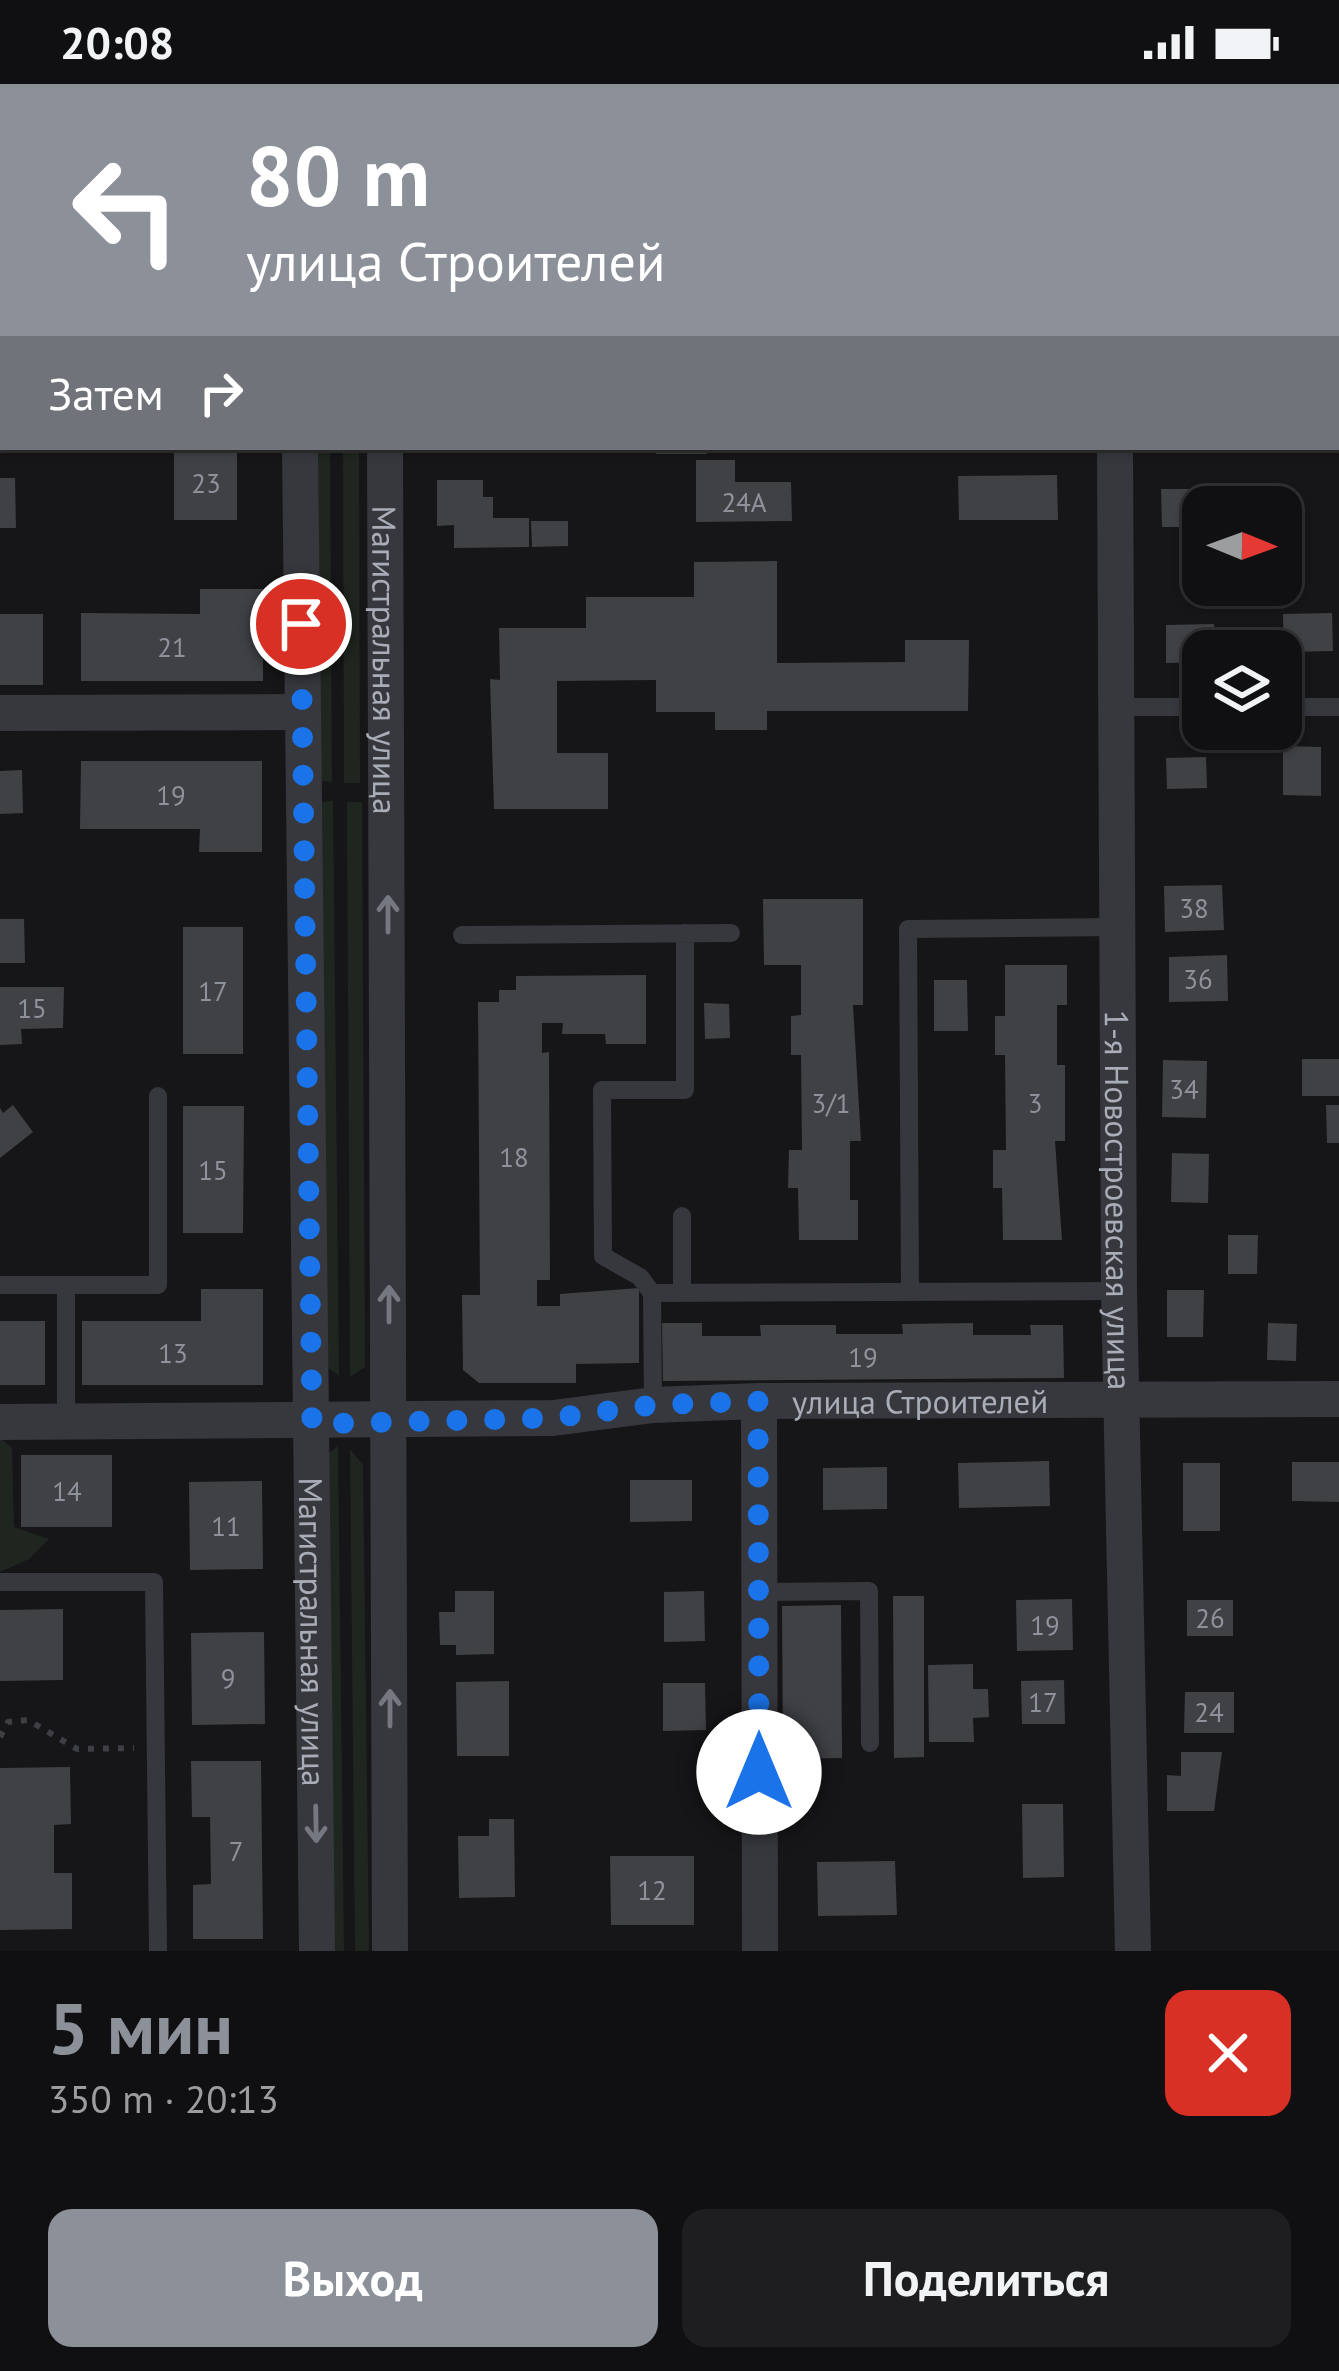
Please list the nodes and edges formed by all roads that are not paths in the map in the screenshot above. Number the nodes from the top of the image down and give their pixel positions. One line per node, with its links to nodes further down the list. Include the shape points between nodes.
1 (300, 450): 8 (street, Магистральная улица)
2 (385, 450): 27 (street, Магистральная улица, one-way to 2)
3 (1115, 450): 4 (street, 1-я Новостроевская улица)
4 (1118, 706): 5 (lane); 10 (street, 1-я Новостроевская улица)
5 (1182, 706)
6 (1302, 706): 7 (lane)
7 (1339, 706)
8 (302, 712): 9 (street); 29 (street, Магистральная улица)
9 (0, 713)
10 (1118, 927): 18 (street, 1-я Новостроевская улица); 19 (lane, via 908,928)
11 (685, 933): 12 (lane); 13 (lane); 21 (lane, via 685,1090 602,1090 603,1256 640,1277)
12 (731, 933)
13 (462, 934)
14 (158, 1096): 17 (lane, via 158,1286)
15 (682, 1216): 20 (lane)
16 (0, 1286): 17 (lane)
17 (66, 1286): 26 (lane)
18 (1119, 1291): 19 (lane); 22 (street, 1-я Новостроевская улица)
19 (910, 1292): 20 (lane)
20 (682, 1293): 21 (lane)
21 (652, 1294): 25 (lane)
22 (1123, 1399): 23 (street, улица Строителей); 24 (street, улица Строителей); 37 (street, 1-я Новостроевская улица)
23 (1339, 1400)
24 (758, 1401): 25 (street, улица Строителей); 31 (street)
25 (653, 1405): 27 (street, улица Строителей, via 553,1418)
26 (66, 1421): 28 (street, улица Строителей); 29 (street, улица Строителей)
27 (390, 1421): 29 (street, улица Строителей); 35 (street, Магистральная улица, one-way to 27)
28 (0, 1422)
29 (312, 1424): 34 (street, Магистральная улица, one-way to 34)
30 (0, 1582): 33 (lane, via 154,1582)
31 (758, 1592): 32 (lane, via 869,1591); 36 (street)
32 (870, 1743)
33 (158, 1951)
34 (317, 1951)
35 (391, 1951)
36 (760, 1951)
37 (1133, 1951)

